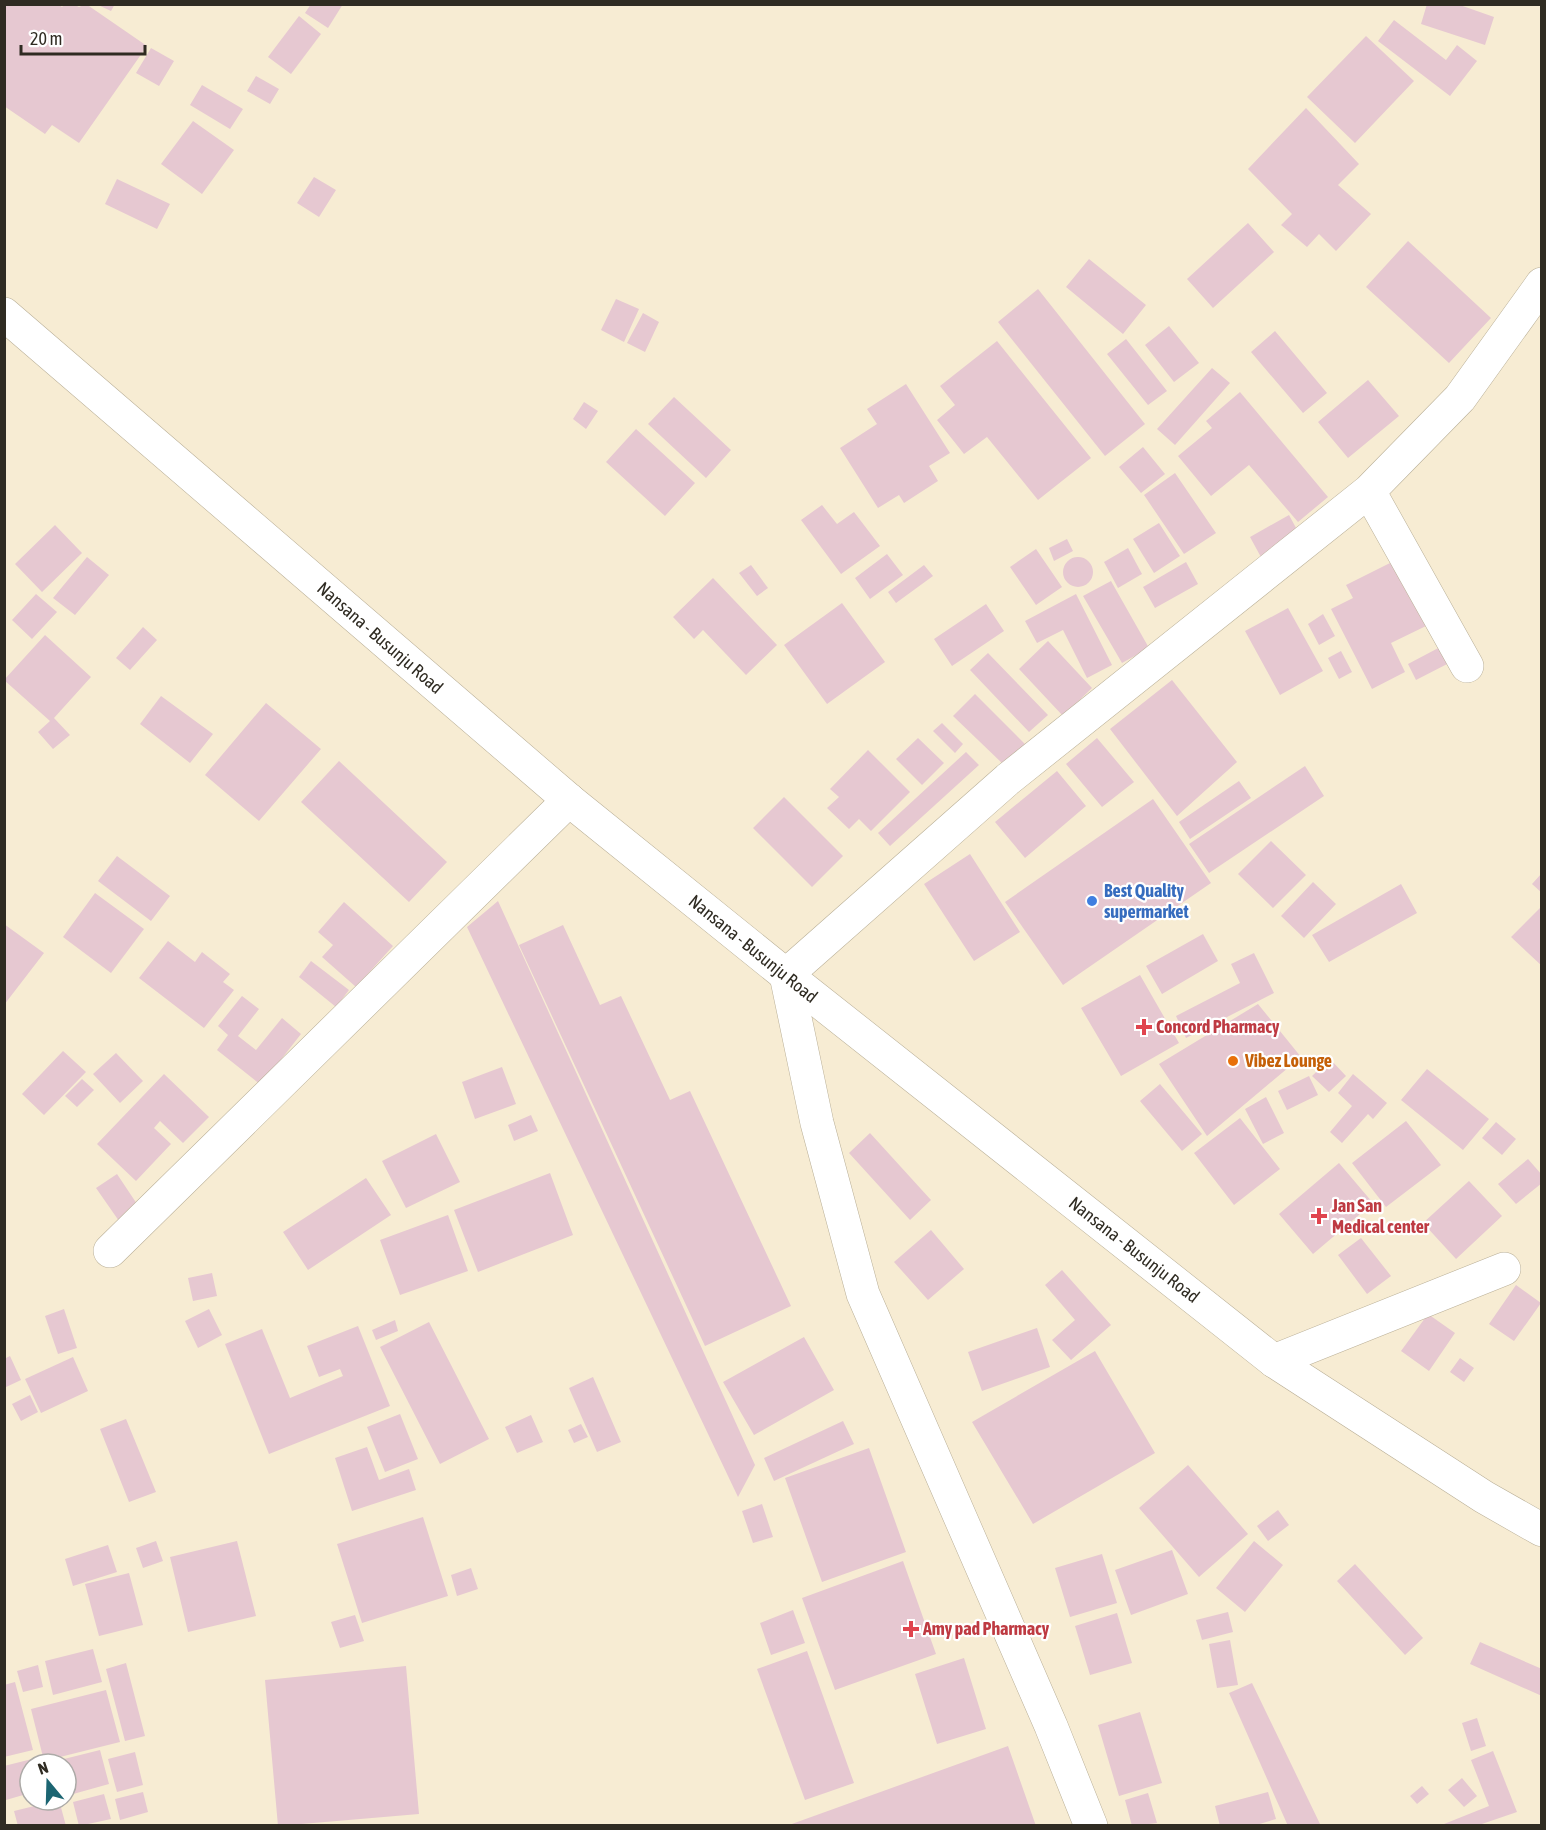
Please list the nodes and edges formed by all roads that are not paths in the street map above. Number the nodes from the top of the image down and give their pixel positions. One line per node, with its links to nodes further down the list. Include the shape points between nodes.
1 (1542, 284): 3 (street, via 1460,399)
2 (4, 315): 5 (street, Nansana - Busunju Road)
3 (1370, 491): 4 (street); 6 (street, via 1008,780)
4 (1467, 666)
5 (568, 800): 6 (street, Nansana - Busunju Road); 7 (street)
6 (786, 975): 9 (street, Nansana - Busunju Road); 11 (street, via 817,1123 863,1294)
7 (110, 1251)
8 (1504, 1269): 9 (street)
9 (1274, 1361): 10 (street, Nansana - Busunju Road, via 1484,1497)
10 (1542, 1530)
11 (1091, 1826)

